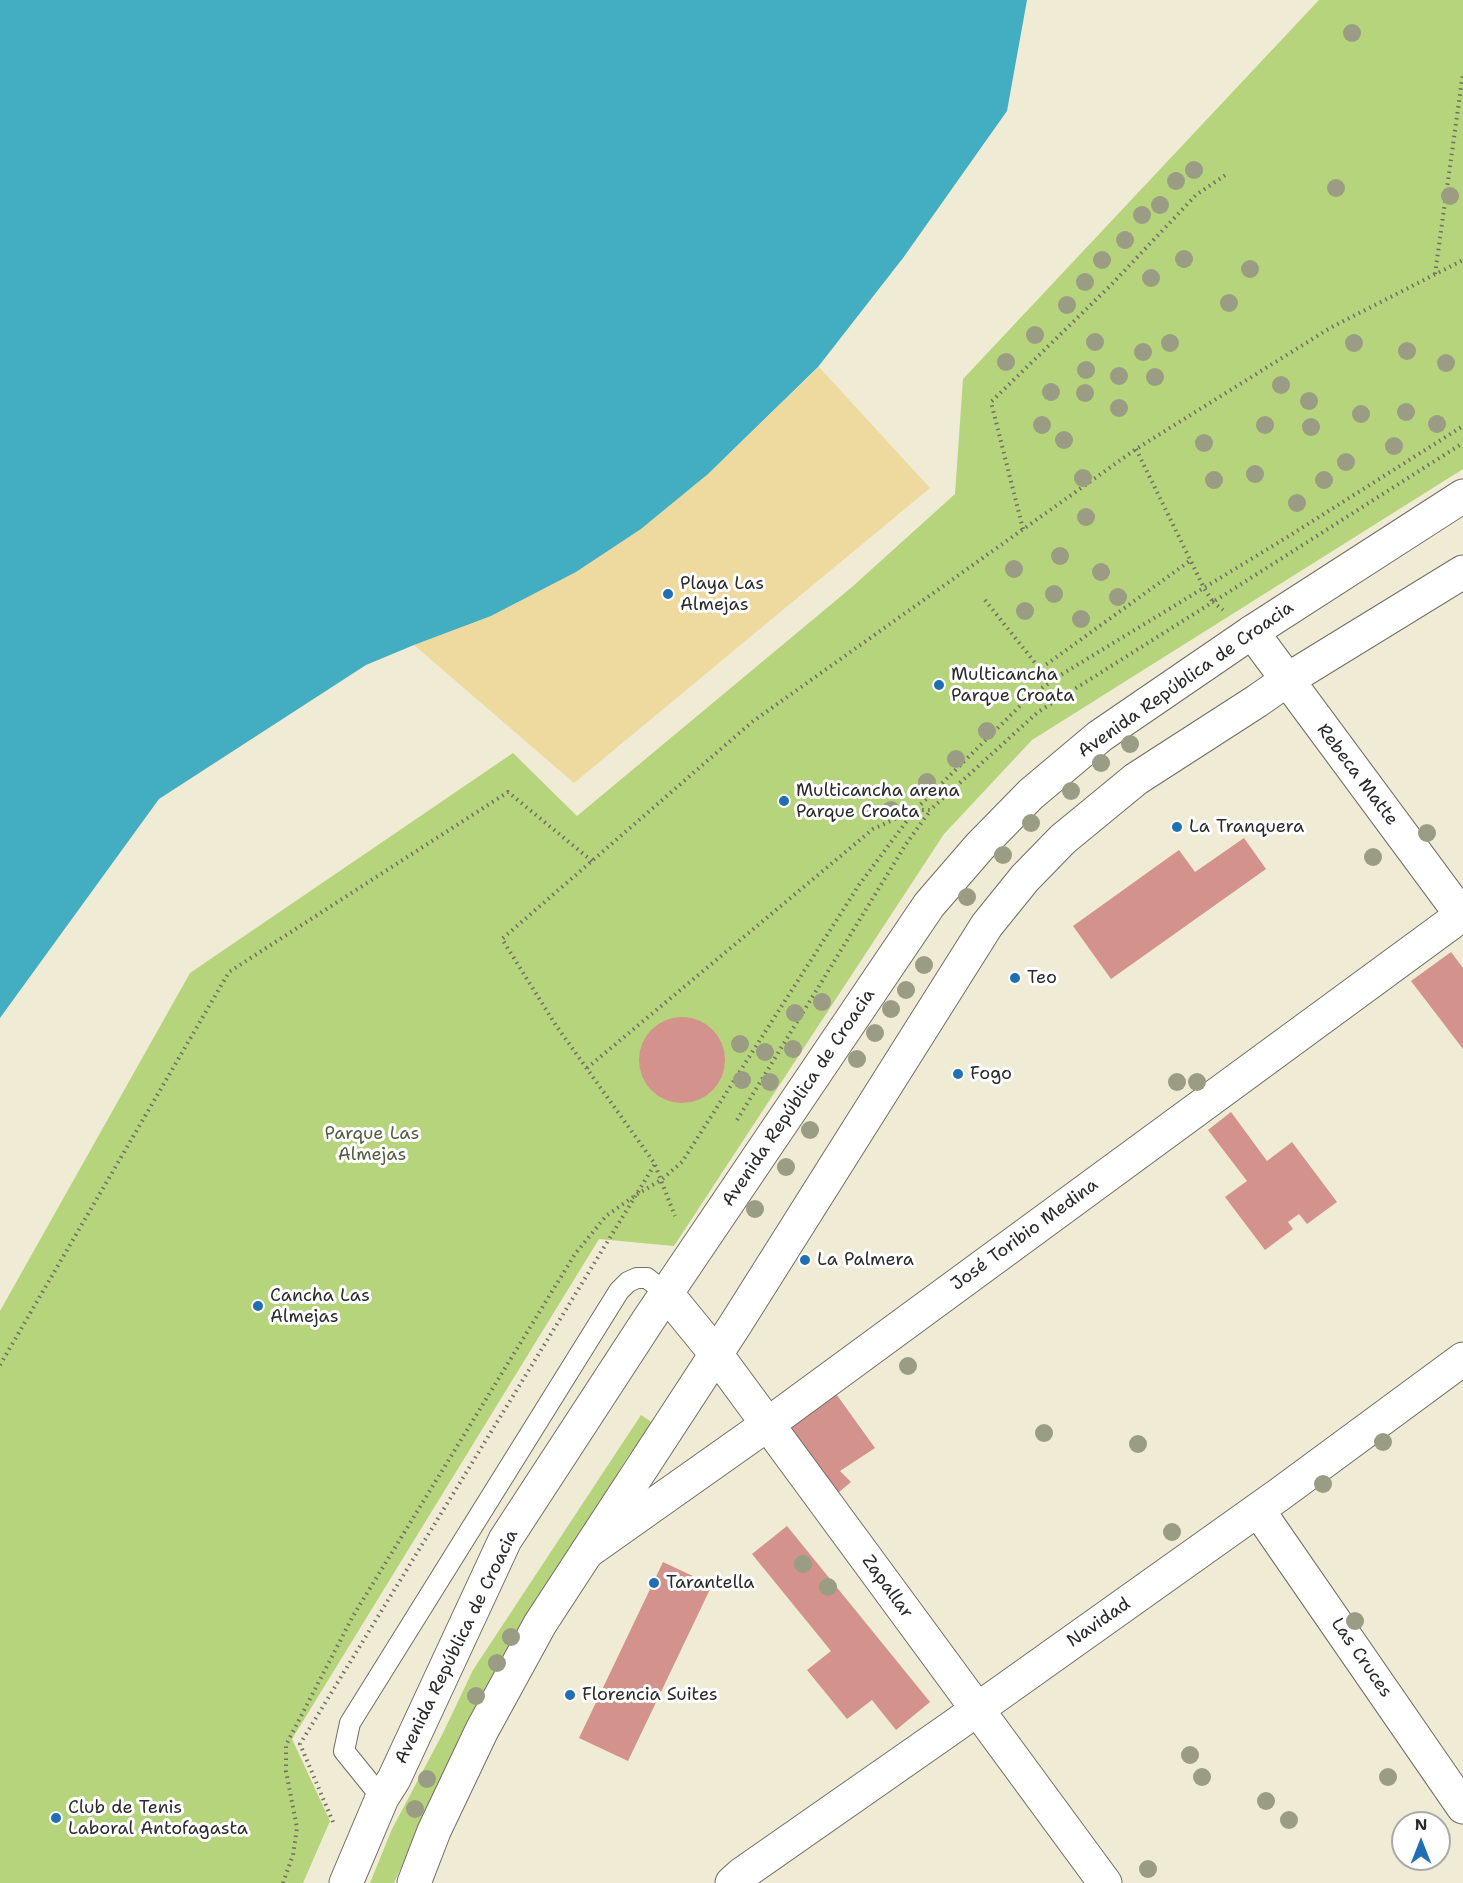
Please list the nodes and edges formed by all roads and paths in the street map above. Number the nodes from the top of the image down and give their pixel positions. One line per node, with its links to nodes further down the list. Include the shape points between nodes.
1 (1463, 73): 4 (path)
2 (1227, 174): 8 (path, via 1196,195 991,402)
3 (1463, 260): 4 (path)
4 (1434, 275): 6 (path, via 1330,328)
5 (1463, 443): 12 (path)
6 (1136, 448): 8 (path); 9 (path)
7 (1463, 496): 13 (main road, Avenida República de Croacia)
8 (1023, 529): 16 (path, via 752,722)
9 (1191, 560): 11 (path, via 1040,669); 12 (path)
10 (1463, 572): 14 (main road)
11 (986, 600)
12 (1213, 602): 13 (path); 15 (path, via 1038,712)
13 (1252, 632): 14 (main road, Rebeca Matte); 22 (main road, Avenida República de Croacia, via 1100,736 1030,794 980,846 929,905)
14 (1287, 680): 17 (main road, Rebeca Matte); 23 (main road, via 1136,779 1063,839 1025,878 987,925)
15 (930, 810): 18 (path, via 915,810 873,830); 19 (path)
16 (592, 861): 18 (path, via 502,939); 25 (path, via 508,792 229,972)
17 (1463, 915): 26 (main road, José Toribio Medina)
18 (587, 1068): 20 (path)
19 (732, 1128)
20 (655, 1164): 21 (path, via 676,1219); 32 (path, via 300,1744)
21 (683, 1209)
22 (667, 1294): 23 (main road, Zapallar); 30 (main road, Avenida República de Croacia, via 505,1540); 30 (lane, via 647,1278 628,1282 619,1291 350,1723 344,1751)
23 (716, 1354): 26 (main road, Zapallar); 28 (main road)
24 (1463, 1359): 27 (main road, Navidad)
25 (0, 1365)
26 (768, 1424): 28 (main road, José Toribio Medina); 29 (main road, Zapallar)
27 (1258, 1510): 29 (main road, Navidad); 31 (main road, Las Cruces)
28 (586, 1553): 34 (main road, via 540,1624 482,1730)
29 (978, 1709): 35 (main road, Navidad); 36 (main road, Zapallar)
30 (382, 1798): 33 (main road, Avenida República de Croacia)
31 (1463, 1807)
32 (335, 1826)
33 (346, 1883)
34 (414, 1883)
35 (732, 1883)
36 (1105, 1883)

